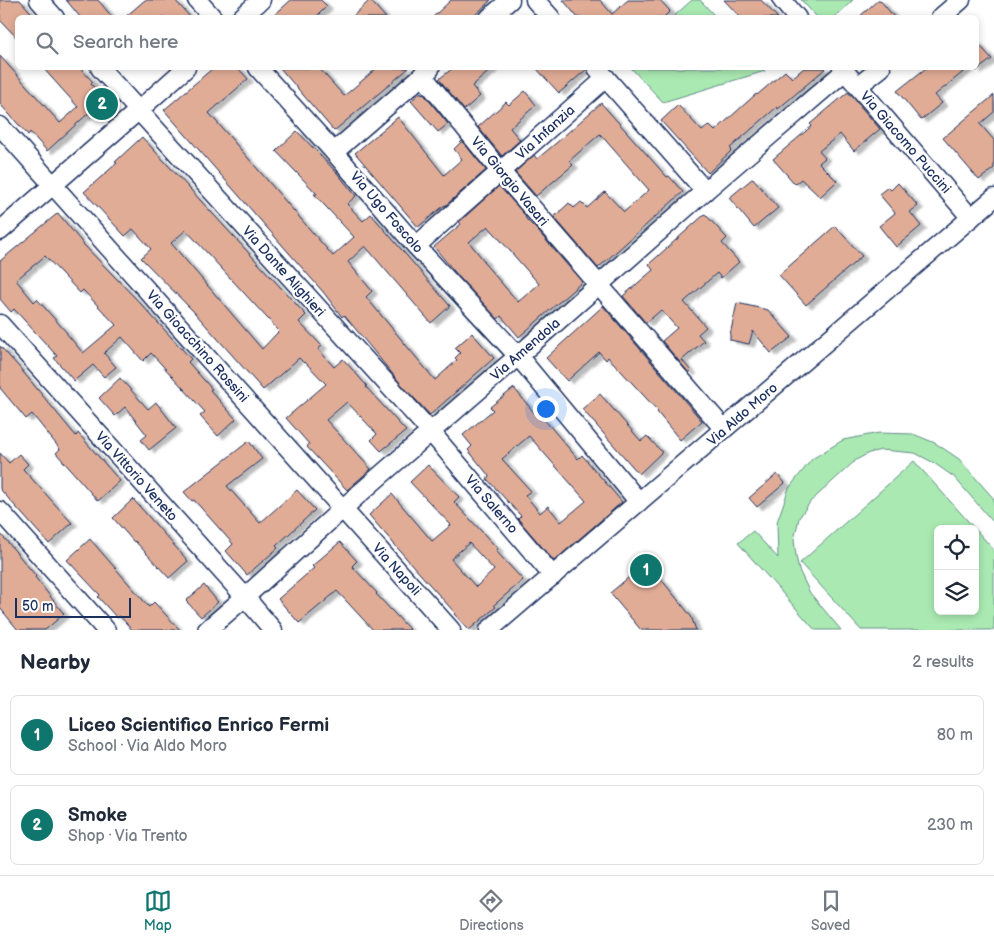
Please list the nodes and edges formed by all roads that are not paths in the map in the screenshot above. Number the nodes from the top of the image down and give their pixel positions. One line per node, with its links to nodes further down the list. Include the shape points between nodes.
1 (39, 0): 8 (street)
2 (197, 0): 9 (street)
3 (261, 0): 10 (street)
4 (510, 0): 11 (street)
5 (536, 0): 12 (street)
6 (782, 0): 13 (street)
7 (961, 0): 14 (street)
8 (52, 15)
9 (210, 15)
10 (244, 15)
11 (493, 15)
12 (548, 15)
13 (795, 15)
14 (944, 15)
15 (102, 70): 24 (street, Via Dante Alighieri)
16 (184, 70): 24 (street)
17 (260, 70): 26 (street, Via Ugo Foscolo)
18 (842, 70): 29 (street, Via Amendola)
19 (844, 70): 23 (street, Via Giacomo Puccini)
20 (878, 70): 23 (street)
21 (427, 72): 26 (street); 27 (street, Via Giorgio Vasari)
22 (601, 73): 27 (street, Via Infanzia); 29 (street)
23 (858, 86): 31 (street, Via Giacomo Puccini)
24 (139, 110): 28 (street); 38 (street, Via Dante Alighieri)
25 (0, 126): 28 (street, Via Gioacchino Rossini)
26 (334, 152): 33 (street, Via Ugo Foscolo)
27 (501, 172): 33 (street, Via Infanzia); 34 (street, Via Giorgio Vasari)
28 (53, 184): 32 (street); 40 (street, Via Gioacchino Rossini)
29 (705, 191): 34 (street, Via Amendola)
30 (994, 198): 31 (street, Via Aldo Moro)
31 (971, 218): 37 (street, Via Aldo Moro)
32 (0, 231)
33 (416, 246): 36 (street, Via Ugo Foscolo)
34 (599, 284): 36 (street, Via Amendola); 37 (street, Via Giorgio Vasari)
35 (0, 324): 43 (street, Via Vittorio Veneto)
36 (518, 356): 38 (street, Via Amendola); 39 (street, Via Ugo Foscolo)
37 (724, 430): 39 (street, Via Aldo Moro)
38 (430, 431): 40 (street, Via Amendola); 42 (street, Via Salerno)
39 (640, 502): 42 (street, Via Aldo Moro)
40 (343, 508): 43 (street, Via Amendola); 47 (street, Via Napoli)
41 (0, 512): 44 (street)
42 (554, 576): 48 (street, Via Aldo Moro)
43 (245, 597): 45 (street, Via Amendola); 46 (street, Via Vittorio Veneto)
44 (106, 630)
45 (207, 630)
46 (273, 630)
47 (451, 630)
48 (490, 630)

